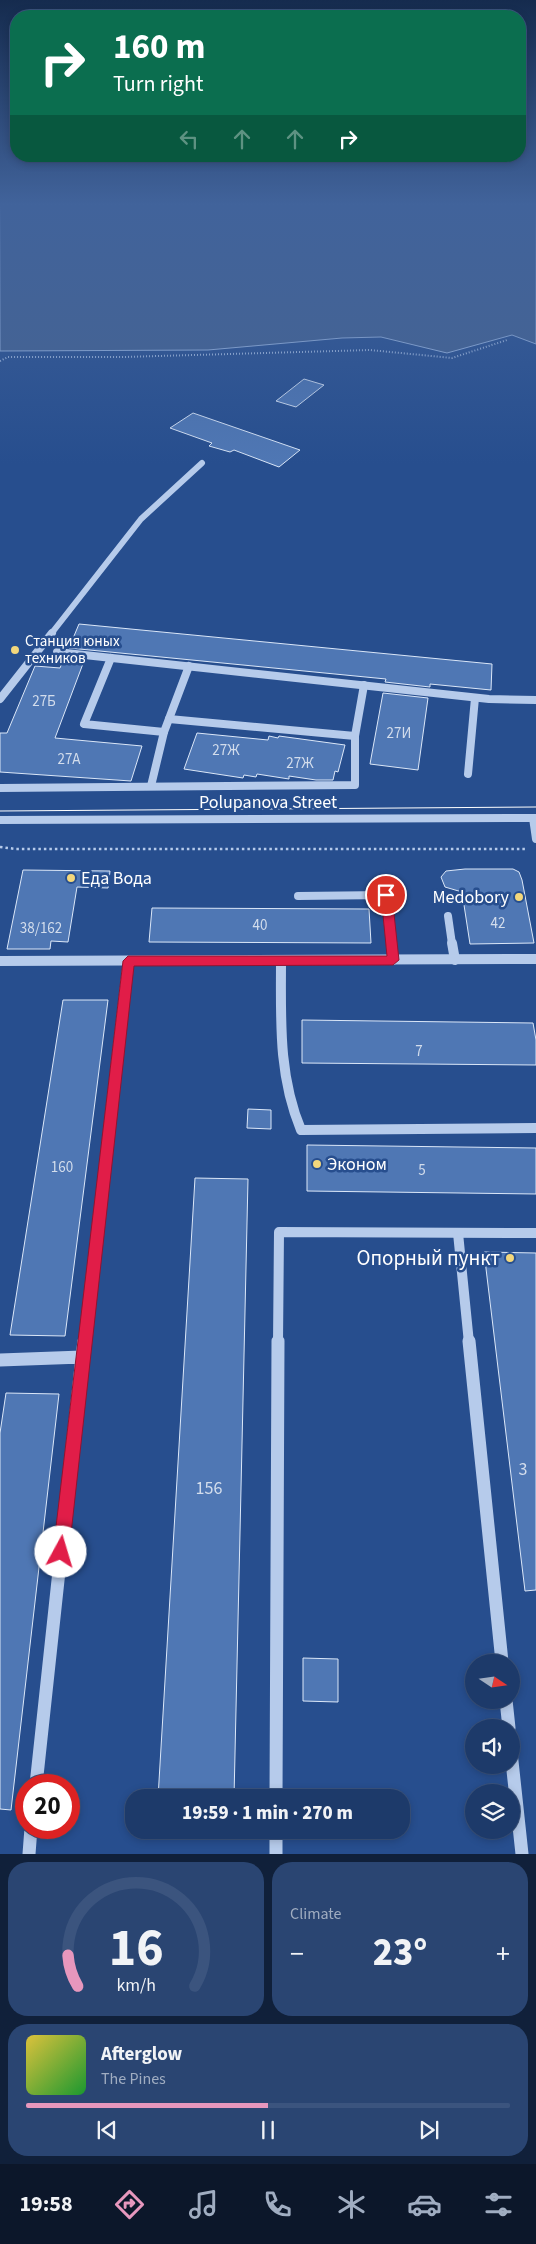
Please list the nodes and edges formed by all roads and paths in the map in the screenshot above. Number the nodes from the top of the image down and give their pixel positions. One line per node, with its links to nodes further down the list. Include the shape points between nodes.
1 (507, 340): 2 (path, via 452,358 348,350 8,357)
2 (0, 361)
3 (202, 463): 9 (street, via 141,519)
4 (57, 652): 5 (street)
5 (111, 658): 6 (street); 12 (street, via 84,724)
6 (189, 666): 7 (street); 11 (street)
7 (364, 686): 8 (street); 13 (street)
8 (474, 698): 10 (street); 14 (street)
9 (0, 699)
10 (536, 700)
11 (169, 718): 12 (street); 13 (street)
12 (164, 732): 15 (street)
13 (355, 736): 15 (street, via 354,785)
14 (468, 774)
15 (151, 786): 16 (street)
16 (0, 788)
17 (534, 818): 18 (street, Polupanova Street); 19 (street)
18 (0, 820)
19 (536, 839)
20 (0, 847): 21 (path)
21 (536, 849)
22 (298, 896): 24 (street, via 386,895)
23 (448, 916): 25 (street)
24 (393, 960): 25 (street); 29 (street)
25 (456, 960): 26 (street)
26 (536, 960)
27 (0, 961): 28 (street)
28 (128, 961): 29 (street); 33 (street)
29 (281, 961): 30 (street, via 283,1072 291,1110 301,1130)
30 (536, 1128)
31 (458, 1232): 32 (street); 35 (street); 38 (street, via 279,1232)
32 (536, 1233)
33 (82, 1357): 34 (street); 36 (street)
34 (0, 1360)
35 (501, 1654)
36 (37, 1774)
37 (513, 1774): 43 (street)
38 (276, 1789)
39 (30, 1839): 41 (street)
40 (276, 1839): 42 (street)
41 (28, 1854)
42 (276, 1854)
43 (522, 1854)

